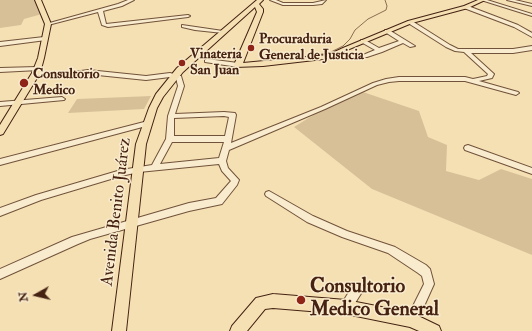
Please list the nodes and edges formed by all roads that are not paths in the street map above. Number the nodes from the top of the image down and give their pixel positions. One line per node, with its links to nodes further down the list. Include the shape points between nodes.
1 (38, 0): 14 (main road)
2 (132, 0): 10 (street)
3 (272, 0): 4 (street, via 283,4 313,4)
4 (324, 0)
5 (483, 0): 9 (main road); 11 (street)
6 (509, 0): 8 (street)
7 (258, 2): 17 (main road, Avenida Benito Juárez); 29 (main road, via 261,10)
8 (532, 5)
9 (466, 7): 13 (main road); 18 (street, via 516,26)
10 (100, 10): 12 (street, via 104,25 108,26); 14 (street)
11 (532, 15)
12 (188, 16)
13 (410, 22): 16 (main road); 26 (street, via 448,46)
14 (48, 24): 19 (main road)
15 (184, 26): 17 (street)
16 (387, 31): 20 (main road); 21 (street)
17 (223, 32): 32 (main road, Avenida Benito Juárez)
18 (532, 35)
19 (44, 39): 22 (street); 31 (main road)
20 (363, 41): 25 (street); 29 (main road, via 325,58)
21 (403, 41): 23 (street); 25 (street)
22 (0, 44)
23 (412, 46)
24 (532, 48): 26 (street, via 518,51)
25 (380, 51): 27 (street)
26 (466, 51): 33 (street, via 491,74 490,77)
27 (365, 56)
28 (207, 61): 29 (street)
29 (238, 65)
30 (0, 70): 31 (street)
31 (37, 71): 32 (street, via 74,74 88,72 146,78); 36 (main road)
32 (175, 76): 38 (street, via 180,79 180,86); 39 (main road, Avenida Benito Juárez, via 159,96)
33 (472, 80): 34 (street); 43 (street, via 398,79 375,84)
34 (516, 93)
35 (62, 98): 36 (street)
36 (19, 102): 37 (street); 40 (main road)
37 (0, 104)
38 (171, 116): 41 (street); 42 (street, via 232,114)
39 (148, 123): 45 (street); 48 (main road, Avenida Benito Juárez, via 141,144)
40 (0, 132)
41 (170, 139): 42 (street); 47 (street)
42 (228, 139): 43 (street)
43 (226, 148): 46 (street)
44 (468, 148): 49 (street)
45 (0, 162)
46 (222, 162): 47 (street); 52 (street, via 235,180 218,201)
47 (154, 168): 48 (street)
48 (139, 169): 51 (street, via 73,186); 52 (main road, Avenida Benito Juárez)
49 (532, 172)
50 (269, 194): 56 (street, via 310,219 391,250 422,269 429,284)
51 (0, 212)
52 (131, 224): 53 (street, via 75,240); 57 (main road, Avenida Benito Juárez)
53 (0, 274)
54 (358, 288): 55 (street)
55 (346, 307): 56 (main road); 58 (main road, via 265,301)
56 (412, 320): 59 (main road)
57 (119, 331)
58 (237, 331)
59 (434, 331)

